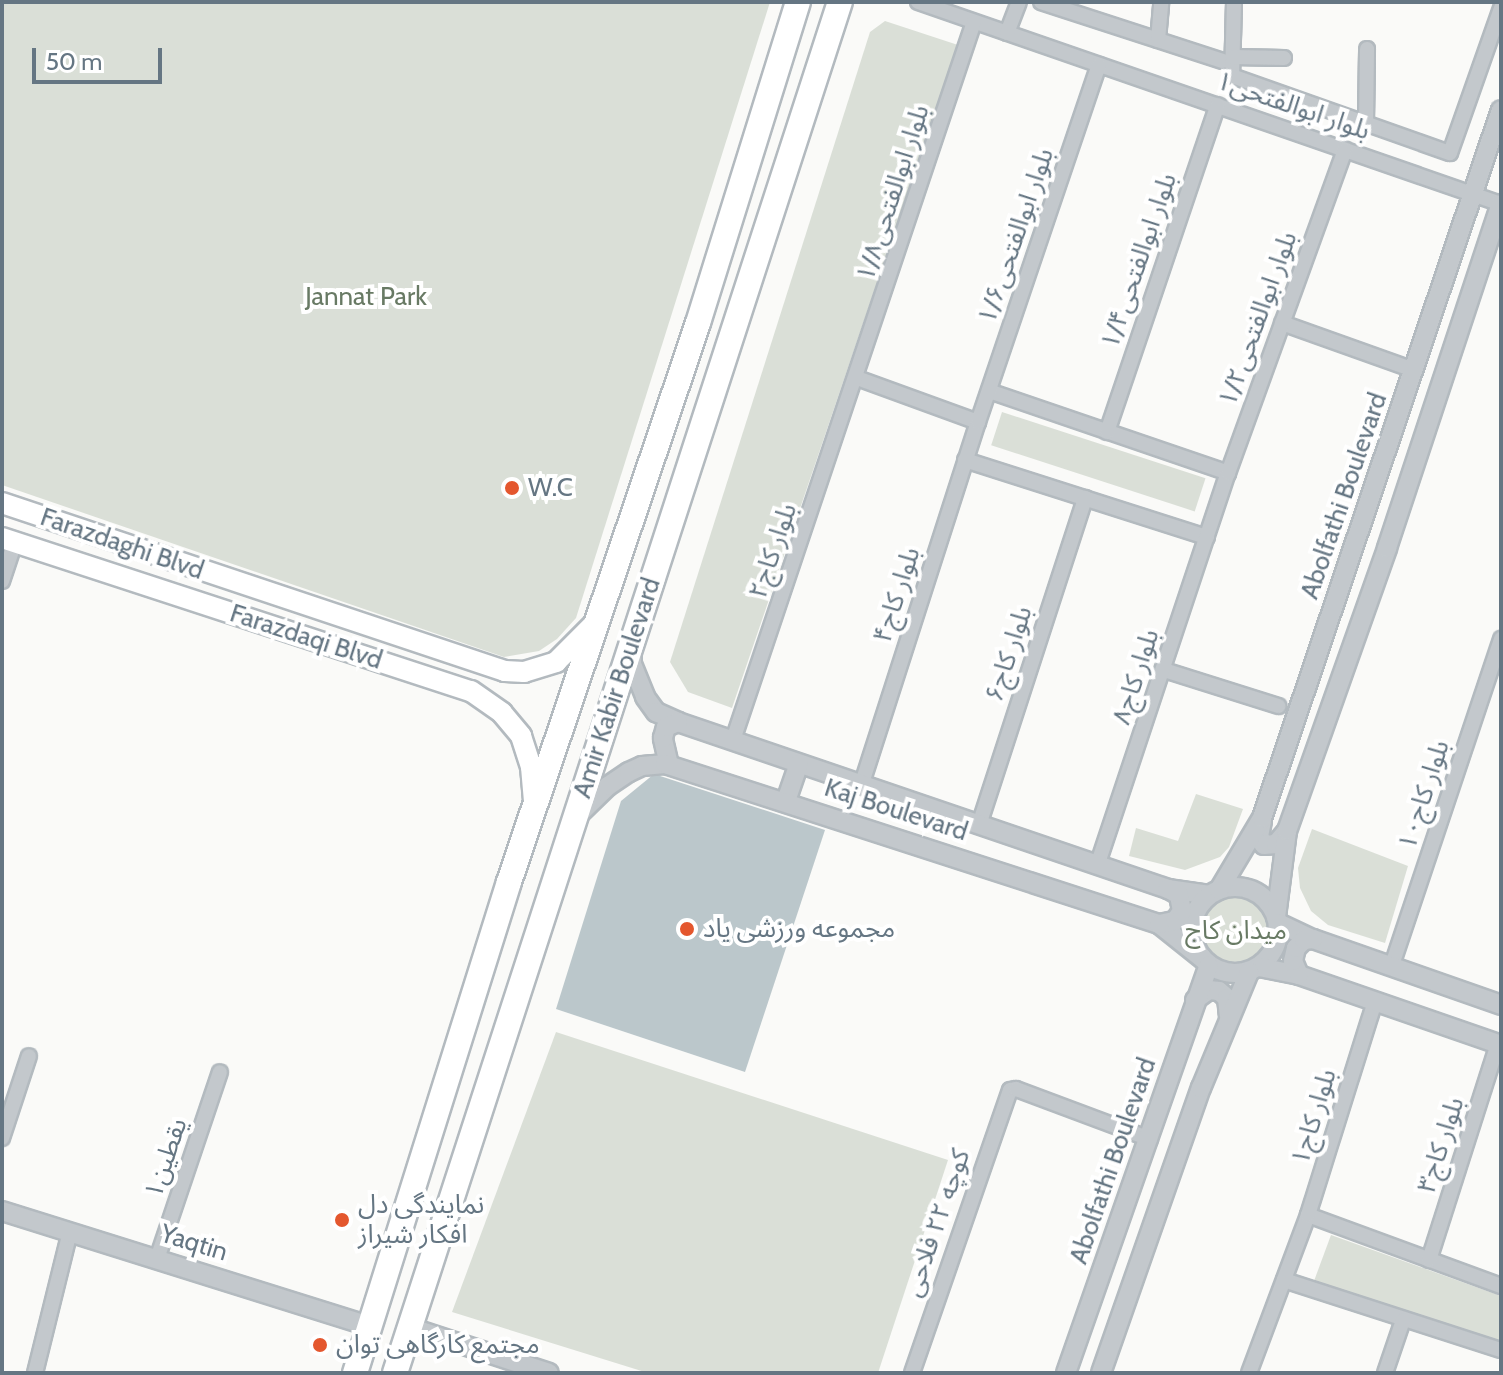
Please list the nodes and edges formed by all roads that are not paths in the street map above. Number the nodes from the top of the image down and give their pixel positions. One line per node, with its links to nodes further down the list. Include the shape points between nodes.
1 (840, 2): 10 (main road, Amir Kabir Boulevard)
2 (918, 2): 9 (street, بلوار ابوالفتحی۱)
3 (1019, 2): 11 (street)
4 (1041, 2): 12 (street)
5 (1161, 2): 12 (street)
6 (1234, 2): 15 (street)
7 (1501, 8): 19 (street, via 1450,153)
8 (796, 9): 10 (main road); 39 (main road, Amir Kabir Boulevard, via 698,323)
9 (974, 22): 11 (street, بلوار ابوالفتحی۱); 25 (street, بلوار ابوالفتحی۱/۸)
10 (831, 30): 40 (main road, Amir Kabir Boulevard)
11 (1007, 33): 16 (street, بلوار ابوالفتحی۱)
12 (1158, 40): 15 (street)
13 (1367, 49): 19 (street)
14 (1284, 58): 15 (street)
15 (1228, 59): 19 (street, via 1232,76)
16 (1099, 65): 17 (street, بلوار ابوالفتحی۱); 26 (street, بلوار ابوالفتحی۱/۶)
17 (1218, 105): 20 (street, بلوار ابوالفتحی۱); 28 (street, بلوار ابوالفتحی۱/۴)
18 (1501, 110): 21 (street, Abolfathi Boulevard)
19 (1366, 123)
20 (1345, 149): 21 (street, بلوار ابوالفتحی۱); 23 (street, بلوار ابوالفتحی۱/۲)
21 (1470, 192): 22 (street, بلوار ابوالفتحی۱); 24 (street, Abolfathi Boulevard)
22 (1501, 204): 37 (street)
23 (1282, 323): 24 (street); 30 (street, بلوار ابوالفتحی۱/۲)
24 (1414, 370): 34 (street, Abolfathi Boulevard)
25 (857, 378): 27 (street); 47 (street, بلوار کاج۲)
26 (989, 391): 27 (street, بلوار ابوالفتحی۱/۶); 28 (street)
27 (978, 422): 29 (street, بلوار کاج۴)
28 (1107, 432): 30 (street)
29 (965, 460): 31 (street); 50 (street, بلوار کاج۴)
30 (1228, 473): 33 (street, بلوار ابوالفتحی۱/۲)
31 (1085, 498): 35 (street); 55 (street, بلوار کاج۶)
32 (2, 503): 42 (main road, Farazdaghi Blvd)
33 (1217, 505): 35 (street, بلوار کاج۸)
34 (1360, 535): 37 (street); 54 (street, Abolfathi Boulevard)
35 (1207, 537): 43 (street, بلوار کاج۸)
36 (8, 540): 38 (street); 44 (main road, Farazdaqi Blvd)
37 (1387, 548): 56 (street)
38 (2, 581)
39 (595, 623): 42 (main road, Farazdaghi Blvd, via 575,647 543,668 524,672); 52 (main road, Amir Kabir Boulevard)
40 (631, 644): 46 (street, Kaj Boulevard, via 632,664 645,697 656,712); 53 (main road, Amir Kabir Boulevard)
41 (1500, 647): 64 (street, بلوار کاج۱۰)
42 (478, 663): 44 (main road, via 492,670 494,681 485,690)
43 (1164, 670): 45 (street); 57 (street, بلوار کاج۸)
44 (471, 691): 52 (main road, Farazdaqi Blvd, via 502,713 521,736 531,767)
45 (1278, 706)
46 (678, 722): 47 (street, Kaj Boulevard); 49 (street, via 666,727 663,738)
47 (733, 740): 48 (street, Kaj Boulevard)
48 (799, 764): 50 (street, Kaj Boulevard); 51 (street)
49 (669, 765): 51 (street, Kaj Boulevard); 53 (street, Kaj Boulevard, via 629,772)
50 (862, 783): 55 (street, Kaj Boulevard)
51 (786, 801): 61 (street, Kaj Boulevard)
52 (534, 811): 86 (main road, Amir Kabir Boulevard)
53 (575, 818): 87 (main road, Amir Kabir Boulevard)
54 (1262, 818): 56 (street, via 1259,837 1264,845 1276,844); 59 (street, Abolfathi Boulevard)
55 (979, 825): 57 (street, Kaj Boulevard)
56 (1287, 831): 60 (street)
57 (1098, 863): 58 (street, Kaj Boulevard)
58 (1168, 889): 59 (street, Kaj Boulevard); 61 (street, via 1179,895 1182,911 1175,921)
59 (1214, 893): 60 (street, via 1246,888 1259,894); 63 (street, via 1192,926)
60 (1277, 920): 62 (street); 65 (street, via 1272,952)
61 (1159, 924): 63 (street, Kaj Boulevard)
62 (1313, 939): 64 (street); 66 (street, via 1296,948 1293,961)
63 (1206, 962): 65 (street, via 1235,974); 67 (street, Abolfathi Boulevard)
64 (1392, 965): 69 (street)
65 (1254, 969): 66 (street); 70 (street)
66 (1299, 975): 68 (street)
67 (1195, 1000): 70 (street, via 1209,990 1219,991 1227,998); 75 (street, Abolfathi Boulevard)
68 (1375, 1001): 71 (street); 77 (street, بلوار کاج۱)
69 (1501, 1005)
70 (1229, 1016): 80 (street)
71 (1500, 1045): 82 (street, بلوار کاج۳)
72 (29, 1056): 74 (street)
73 (220, 1072): 81 (street, یقطین۱)
74 (2, 1138)
75 (1150, 1139): 79 (street, Abolfathi Boulevard); 93 (street, کوچه ۲۲ فلاحی, via 1010,1090)
76 (2, 1211): 78 (street, Yaqtin)
77 (1308, 1215): 82 (street); 83 (street, بلوار کاج۱)
78 (70, 1232): 81 (street, Yaqtin); 89 (street)
79 (1112, 1248): 80 (street); 94 (street, Abolfathi Boulevard)
80 (1142, 1257): 95 (street)
81 (157, 1259): 86 (street, Yaqtin)
82 (1429, 1260): 84 (street)
83 (1284, 1280): 85 (street); 96 (street, بلوار کاج۱)
84 (1501, 1286)
85 (1403, 1320): 88 (street); 97 (street)
86 (370, 1326): 90 (main road, Amir Kabir Boulevard)
87 (409, 1327): 91 (main road, Amir Kabir Boulevard); 92 (street)
88 (1501, 1350)
89 (35, 1373)
90 (355, 1373)
91 (395, 1373)
92 (549, 1373)
93 (912, 1373)
94 (1066, 1373)
95 (1101, 1373)
96 (1249, 1373)
97 (1385, 1373)

